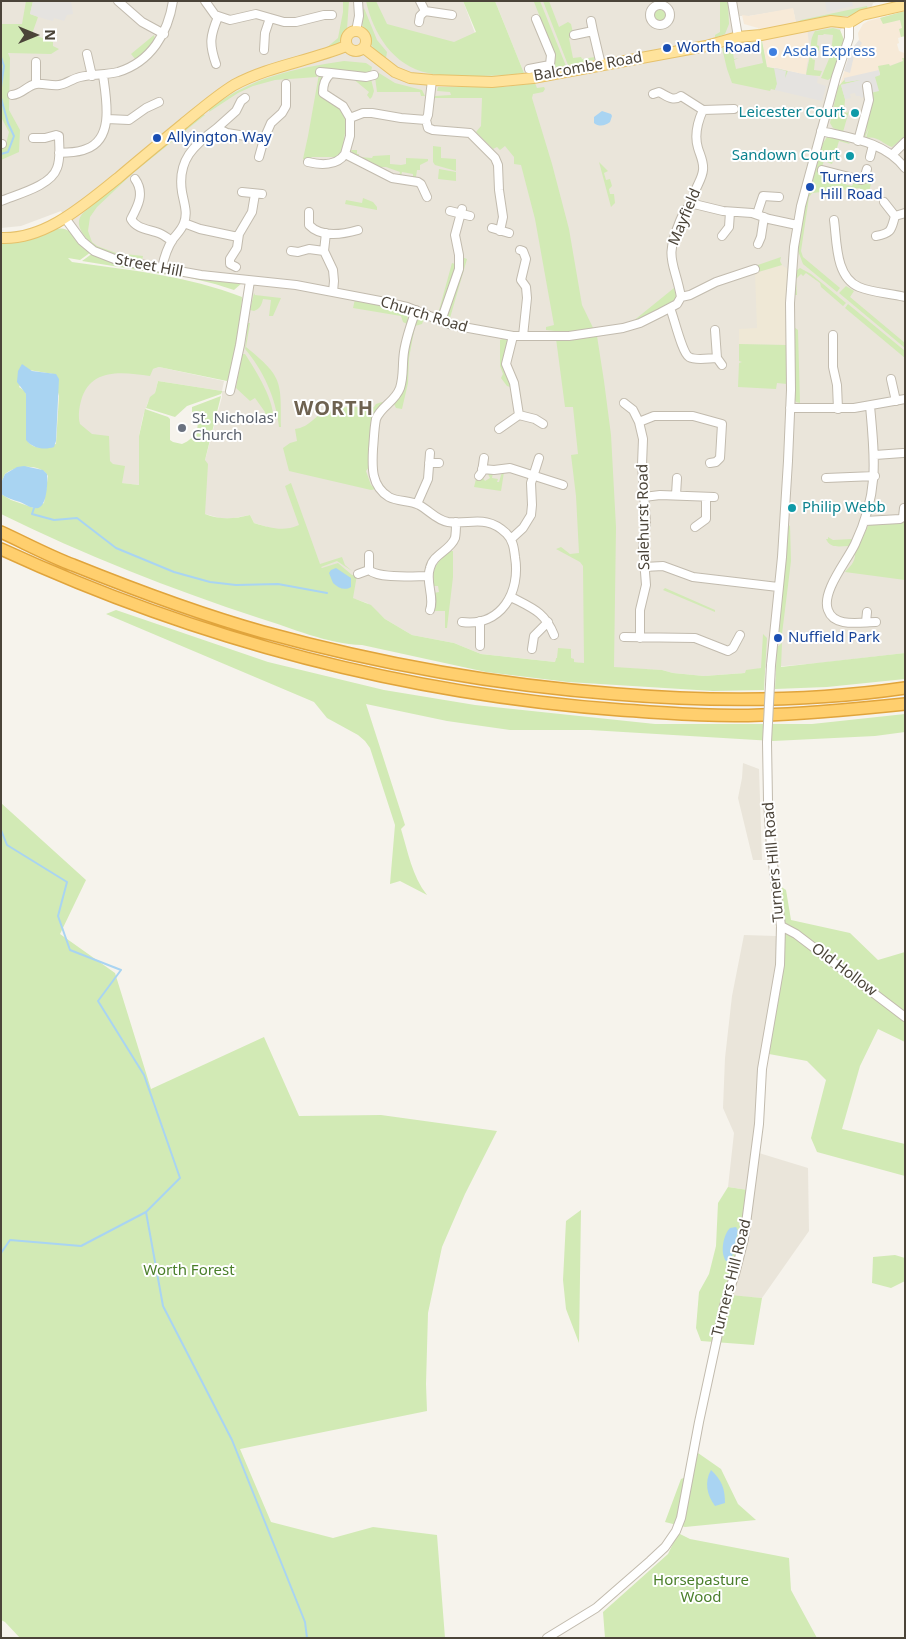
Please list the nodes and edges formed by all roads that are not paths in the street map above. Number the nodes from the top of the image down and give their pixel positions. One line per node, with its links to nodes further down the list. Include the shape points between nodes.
1 (118, 1): 21 (street, via 142,22)
2 (173, 1): 21 (street)
3 (205, 1): 11 (street)
4 (358, 1): 19 (street)
5 (420, 1): 8 (street)
6 (732, 1): 23 (street)
7 (905, 5): 17 (main road, Balcombe Road, via 862,15)
8 (425, 12): 10 (street); 16 (street)
9 (332, 15): 15 (street)
10 (452, 15)
11 (218, 17): 12 (street, via 234,20 256,14); 28 (street, via 211,46 215,60)
12 (270, 18): 15 (street); 26 (street)
13 (536, 19): 32 (street, via 537,29 551,55)
14 (591, 21): 20 (street)
15 (301, 22): 18 (street)
16 (419, 22)
17 (849, 23): 23 (main road, Balcombe Road, via 831,21); 55 (street, Turners Hill Road, via 849,38)
18 (303, 31)
19 (356, 31): 24 (main road, via 346,38); 25 (main road, Balcombe Road, via 364,34)
20 (593, 31): 22 (street); 30 (street)
21 (164, 34): 35 (street, via 142,60)
22 (574, 35)
23 (738, 37): 30 (main road, Balcombe Road)
24 (346, 46): 25 (main road, via 356,52); 85 (main road, via 234,86)
25 (364, 48): 38 (main road, Balcombe Road, via 395,72 410,78)
26 (264, 50)
27 (87, 54): 37 (street)
28 (222, 54)
29 (36, 62): 39 (street)
30 (601, 65): 32 (main road, Balcombe Road)
31 (529, 69): 32 (street)
32 (551, 69): 38 (main road, Balcombe Road, via 503,82)
33 (320, 72): 34 (street)
34 (331, 73): 36 (street); 50 (street, via 323,93 343,106)
35 (103, 75): 37 (street); 51 (street)
36 (374, 75)
37 (92, 76): 39 (street, via 78,77 59,85)
38 (432, 80): 53 (street)
39 (36, 84): 42 (street, via 21,94)
40 (286, 84): 57 (street, via 286,106 271,123)
41 (867, 86): 58 (street, via 868,103)
42 (12, 94)
43 (653, 94): 48 (street, via 659,92 675,99 681,96)
44 (245, 98): 54 (street)
45 (160, 102): 46 (street)
46 (151, 105): 49 (street); 51 (street, via 129,120)
47 (734, 109): 48 (street)
48 (703, 110): 76 (street, Mayfield, via 697,139 704,169 694,194)
49 (155, 114)
50 (350, 118): 53 (street, via 372,112); 62 (street)
51 (107, 119): 61 (street, via 102,135 92,147)
52 (215, 119): 54 (street)
53 (426, 120): 92 (street, via 428,128 433,130 473,134 497,162 504,217)
54 (217, 128): 57 (street, via 227,133); 89 (street, via 193,148 183,166)
55 (821, 131): 58 (street); 90 (street, Turners Hill Road)
56 (33, 138): 61 (street, via 58,135)
57 (264, 139): 64 (street)
58 (858, 140): 60 (street)
59 (905, 142): 63 (street)
60 (873, 145): 63 (street); 65 (street)
61 (59, 153): 74 (street, via 57,168 50,180)
62 (345, 154): 66 (street, via 334,162); 72 (street, via 392,178 418,182)
63 (893, 154): 68 (street)
64 (259, 157)
65 (870, 157)
66 (308, 162)
67 (867, 168): 69 (street, via 861,180)
68 (905, 168)
69 (822, 170)
70 (135, 179): 87 (street, via 143,196)
71 (242, 192): 96 (street, via 258,194)
72 (427, 196)
73 (779, 197): 83 (street, via 762,192)
74 (1, 201)
75 (884, 202): 84 (street)
76 (694, 204): 80 (street); 108 (street, Mayfield, via 685,211 671,245 671,260)
77 (450, 211): 78 (street)
78 (461, 211): 82 (street); 112 (street, via 454,235 459,255 458,269)
79 (309, 212): 93 (street, via 311,228)
80 (730, 212): 83 (street); 94 (street, via 729,227)
81 (905, 214): 84 (street)
82 (470, 216)
83 (761, 216): 90 (street); 99 (street, via 762,236)
84 (895, 216): 95 (street, via 888,234)
85 (65, 218): 97 (main road, via 26,235); 104 (street, Street Hill, via 94,251 117,260)
86 (122, 220): 87 (street)
87 (131, 220): 98 (street)
88 (834, 220): 109 (street, via 831,229 841,265 849,280 862,288)
89 (184, 223): 96 (street); 98 (street)
90 (797, 225): 125 (street, Turners Hill Road, via 790,303)
91 (358, 230): 93 (street, via 343,234)
92 (501, 230)
93 (326, 233): 100 (street)
94 (722, 236)
95 (876, 236)
96 (238, 237): 103 (street, via 230,262)
97 (1, 238)
98 (172, 241): 104 (street)
99 (758, 244)
100 (324, 250): 102 (street); 107 (street, via 333,270)
101 (520, 250): 115 (street, via 526,256 522,280 527,291)
102 (291, 251)
103 (236, 266)
104 (162, 268): 106 (street, Street Hill)
105 (755, 269): 108 (street, Church Road)
106 (250, 280): 107 (street, Church Road); 120 (street)
107 (333, 292): 111 (street, Church Road)
108 (682, 297): 110 (street, Church Road)
109 (905, 297)
110 (670, 308): 115 (street, Church Road, via 633,326 569,336); 117 (street, via 687,356)
111 (416, 310): 112 (street, Church Road); 148 (street, via 403,354 404,372 400,388 376,419 372,470 375,481 386,494)
112 (442, 321): 114 (street, Church Road)
113 (715, 330): 117 (street)
114 (512, 336): 115 (street, Church Road); 127 (street, via 506,364 514,383)
115 (523, 336)
116 (842, 341): 126 (street, via 833,338)
117 (717, 358): 118 (street)
118 (722, 365)
119 (891, 379): 122 (street)
120 (230, 391)
121 (905, 399): 122 (street)
122 (896, 401): 124 (street)
123 (624, 403): 129 (street, Salehurst Road, via 633,410)
124 (870, 406): 126 (street); 135 (street)
125 (790, 408): 126 (street); 161 (street, Turners Hill Road)
126 (838, 409)
127 (520, 415): 130 (street, via 535,418); 132 (street)
128 (723, 415): 131 (street)
129 (639, 422): 131 (street, via 654,416 693,416); 147 (street, Salehurst Road, via 643,439)
130 (543, 424)
131 (722, 424): 140 (street, via 718,460)
132 (499, 429)
133 (904, 452): 135 (street)
134 (430, 453): 138 (street)
135 (875, 455): 142 (street)
136 (484, 458): 141 (street, via 481,472 507,467)
137 (538, 458): 141 (street)
138 (429, 463): 139 (street); 148 (street, via 426,485)
139 (439, 463)
140 (710, 463)
141 (533, 475): 145 (street); 154 (street, via 531,515 524,528)
142 (875, 476): 144 (street); 150 (street)
143 (677, 478): 146 (street)
144 (831, 480)
145 (563, 485)
146 (676, 495): 147 (street); 152 (street, via 710,497 706,519)
147 (644, 497): 157 (street, Salehurst Road)
148 (417, 504): 151 (street, via 439,519)
149 (904, 508): 150 (street, via 905,514 900,519)
150 (865, 521): 169 (street, via 832,586 827,607 837,620)
151 (456, 522): 154 (street, via 483,521 499,528); 160 (street, via 454,540 432,561)
152 (695, 527)
153 (1, 532): 179 (highway, via 71,565 261,632 378,660 492,682 668,698 757,700)
154 (511, 539): 162 (street, via 516,572)
155 (1, 549): 180 (highway, via 190,625 260,647 399,680 493,697 560,706 717,716 824,712)
156 (369, 555): 158 (street)
157 (644, 567): 161 (street, via 663,566 693,576); 174 (street, Salehurst Road, via 646,585 640,610)
158 (370, 570): 159 (street); 160 (street, via 383,576)
159 (358, 574)
160 (428, 576): 163 (street)
161 (778, 586): 181 (street, Turners Hill Road, bridge, via 767,742 771,848)
162 (511, 597): 166 (street, via 498,612); 167 (street, via 536,610)
163 (430, 610)
164 (867, 612): 169 (street)
165 (554, 614): 167 (street)
166 (480, 621): 168 (street); 176 (street)
167 (547, 621): 171 (street); 178 (street, via 534,636)
168 (462, 622)
169 (866, 622): 170 (street)
170 (876, 622)
171 (554, 634)
172 (740, 635): 177 (street, via 731,650)
173 (624, 637): 174 (street)
174 (640, 638): 177 (street, via 695,638)
175 (720, 638): 177 (street)
176 (480, 646)
177 (716, 646)
178 (532, 649)
179 (905, 688)
180 (905, 704)
181 (781, 926): 182 (street, Old Hollow); 183 (street, Turners Hill Road, via 780,965 762,1069 744,1239 724,1306 681,1518 664,1547 631,1577 596,1608)
182 (905, 1016)
183 (547, 1638)

